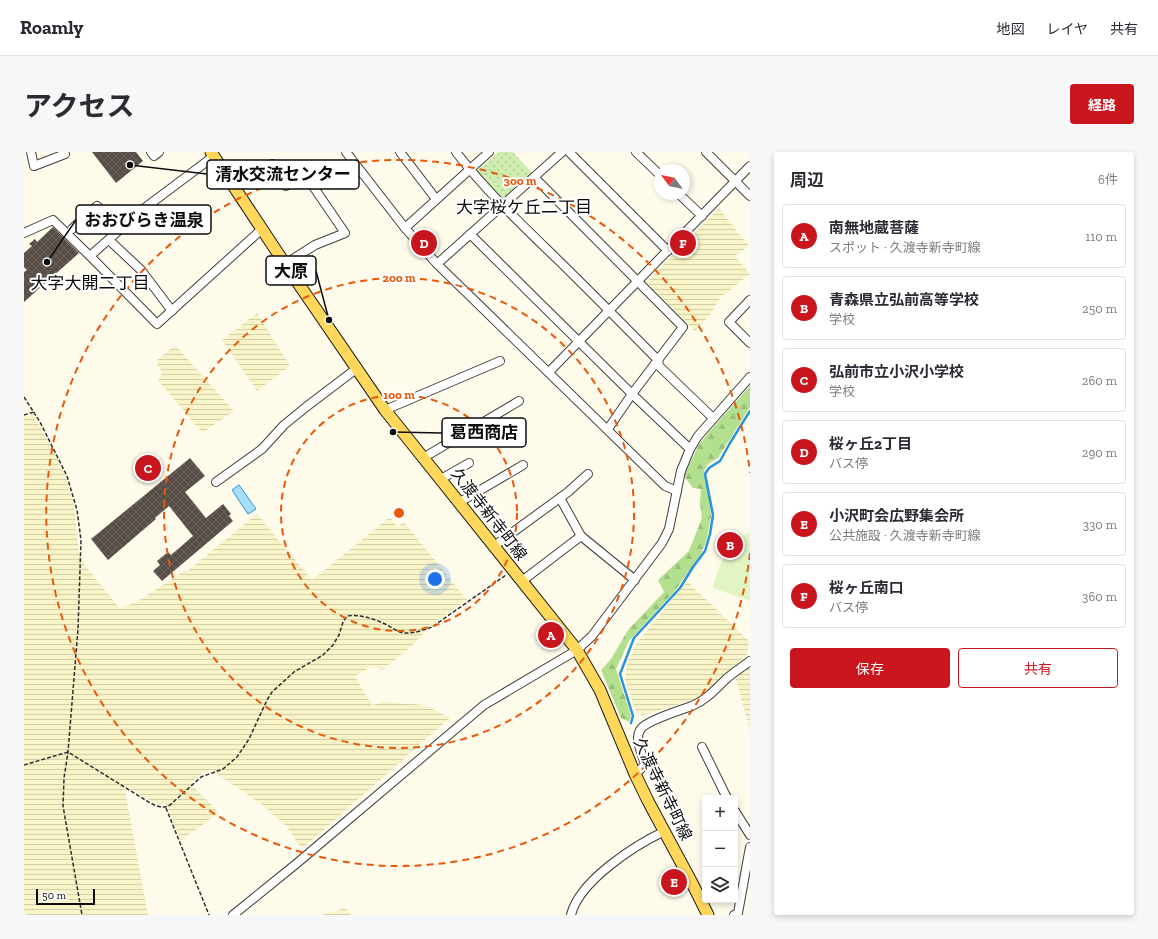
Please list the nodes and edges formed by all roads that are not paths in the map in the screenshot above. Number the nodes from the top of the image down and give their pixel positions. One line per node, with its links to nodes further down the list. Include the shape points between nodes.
1 (31, 152): 12 (street, via 34,166)
2 (151, 152): 3 (street, via 154,156)
3 (159, 152)
4 (346, 152): 26 (street)
5 (400, 152): 21 (street)
6 (456, 152): 15 (street)
7 (489, 152): 15 (street)
8 (562, 152): 17 (street)
9 (568, 152): 32 (street)
10 (636, 152): 16 (street)
11 (706, 152): 18 (street)
12 (65, 154)
13 (212, 154): 19 (main road, 久渡寺新寺町線); 25 (street)
14 (750, 166): 18 (street)
15 (469, 169): 21 (street); 23 (street)
16 (654, 170)
17 (534, 177): 23 (street); 36 (street)
18 (735, 181): 20 (street); 24 (street)
19 (235, 187): 28 (main road, 久渡寺新寺町線); 34 (street, via 272,164 286,186 304,173 345,233 315,245)
20 (750, 196)
21 (436, 199): 26 (street)
22 (685, 200): 24 (street)
23 (502, 206): 30 (street); 39 (street)
24 (702, 216): 32 (street)
25 (123, 228): 27 (street, via 97,206); 31 (street)
26 (405, 228): 35 (street)
27 (72, 229)
28 (262, 229): 34 (main road, 久渡寺新寺町線); 38 (street)
29 (24, 234): 33 (street, via 53,220)
30 (470, 234): 35 (street); 40 (street)
31 (109, 240): 33 (street); 38 (street, via 141,270)
32 (668, 251): 36 (street)
33 (90, 256): 38 (street, via 157,324)
34 (285, 264): 44 (main road, 久渡寺新寺町線)
35 (437, 264): 45 (street)
36 (639, 282): 39 (street); 42 (street, via 683,327)
37 (750, 300): 41 (street, via 728,322)
38 (172, 311)
39 (610, 311): 40 (street); 42 (street)
40 (580, 342): 45 (street); 47 (street)
41 (750, 343)
42 (658, 360): 47 (street); 50 (street, via 659,366)
43 (500, 361): 49 (street)
44 (356, 369): 49 (main road, 久渡寺新寺町線); 58 (street, via 284,425 262,449)
45 (549, 372): 51 (street)
46 (750, 377): 50 (street)
47 (632, 394): 51 (street); 52 (street)
48 (519, 401): 53 (street)
49 (385, 410): 53 (main road, 久渡寺新寺町線)
50 (713, 418): 52 (street)
51 (608, 429): 59 (street, via 665,486)
52 (690, 449): 59 (street, via 681,471)
53 (423, 458): 57 (main road, 久渡寺新寺町線)
54 (469, 463): 57 (street)
55 (523, 465): 61 (street)
56 (588, 474): 60 (street)
57 (441, 479): 61 (main road, 久渡寺新寺町線)
58 (216, 482)
59 (677, 491): 64 (street, via 669,529)
60 (560, 498): 62 (street); 63 (street)
61 (460, 502): 63 (main road, 久渡寺新寺町線)
62 (581, 536): 64 (street); 65 (street)
63 (494, 546): 65 (main road, 久渡寺新寺町線)
64 (635, 580): 66 (street, via 592,636)
65 (522, 581): 66 (main road, 久渡寺新寺町線)
66 (578, 650): 69 (main road, 久渡寺新寺町線, via 600,690); 75 (street, via 484,705)
67 (750, 660): 69 (street, via 703,700 641,728 638,742 645,765)
68 (702, 748): 70 (street)
69 (635, 774): 72 (main road, 久渡寺新寺町線)
70 (726, 795)
71 (738, 816): 73 (street)
72 (664, 831): 76 (street, via 600,872 582,894); 77 (main road, 久渡寺新寺町線)
73 (750, 835)
74 (750, 847): 78 (street, via 738,913)
75 (233, 915)
76 (571, 915)
77 (708, 915)
78 (734, 915)

